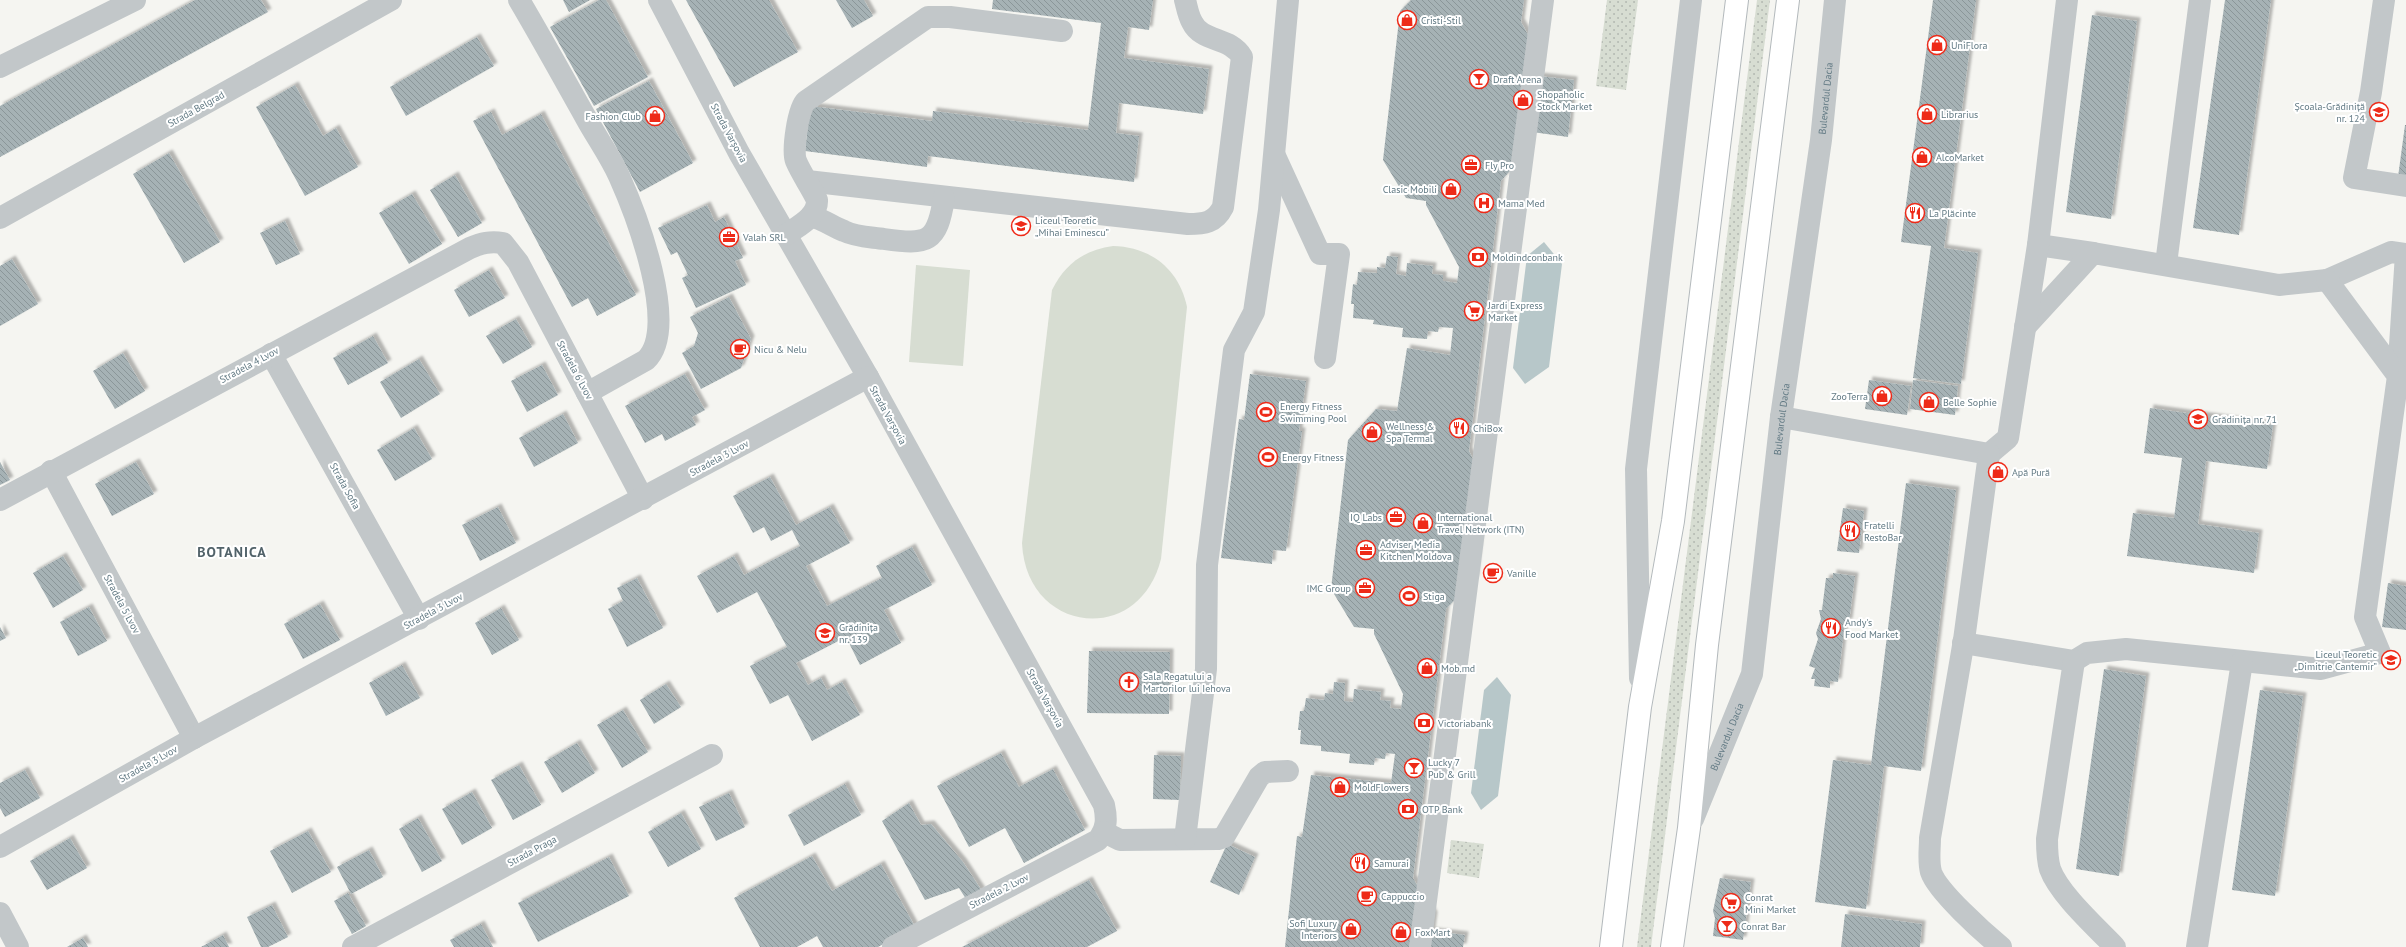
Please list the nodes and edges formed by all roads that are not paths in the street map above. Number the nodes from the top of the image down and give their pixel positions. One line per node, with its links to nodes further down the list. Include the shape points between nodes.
1 (135, 0): 17 (street)
2 (391, 0): 23 (street, Strada Belgrad)
3 (519, 0): 35 (street, via 618,175 642,234 659,302 654,352 646,360)
4 (659, 0): 24 (street, Strada Varșovia, via 723,124)
5 (1185, 0): 21 (street, via 1192,22 1198,30 1204,35 1230,43 1238,48 1242,57 1223,207 1218,217 1202,224 1188,224)
6 (1288, 0): 18 (street)
7 (1543, 0): 57 (street)
8 (1691, 0): 45 (street, via 1636,469)
9 (1737, 0): 45 (main road, via 1673,521)
10 (1788, 0): 49 (main road, Bulevardul Dacia, via 1707,645)
11 (1835, 0): 36 (street, Bulevardul Dacia, via 1821,140)
12 (2067, 0): 26 (street)
13 (2200, 0): 28 (street)
14 (2384, 0): 20 (street, via 2371,92 2354,178)
15 (951, 8): 16 (street); 19 (street, via 922,19 801,106 795,160)
16 (1062, 31)
17 (0, 67)
18 (1275, 156): 32 (street, via 1320,254 1340,254); 51 (street, via 1254,312 1234,350 1233,357 1207,564 1206,669)
19 (807, 182): 21 (street); 22 (street, via 817,200 816,212)
20 (2406, 186)
21 (944, 198): 22 (street, via 940,224 936,230 911,243 855,235)
22 (810, 216): 24 (street)
23 (0, 218)
24 (786, 235): 34 (street, Strada Varșovia)
25 (502, 243): 31 (street, Stradela 4 Lvov, via 482,242); 35 (street, Stradela 6 Lvov, via 518,262)
26 (2038, 245): 27 (street); 30 (street)
27 (2093, 253): 28 (street); 30 (street)
28 (2166, 264): 29 (street, via 2279,285)
29 (2327, 280): 33 (street); 33 (street, via 2391,252 2406,254)
30 (2025, 327): 37 (street, via 2008,438)
31 (271, 354): 38 (street, Stradela 4 Lvov); 41 (street, Strada Sofia)
32 (1325, 358)
33 (2398, 376): 44 (street, via 2364,617 2380,653 2321,669)
34 (868, 377): 39 (street, Stradela 3 Lvov); 50 (street, Strada Varșovia, via 1104,805 1108,820)
35 (587, 393): 39 (street, Stradela 6 Lvov)
36 (1781, 417): 37 (street); 49 (street, Bulevardul Dacia, via 1752,674)
37 (1989, 454): 42 (street)
38 (51, 471): 40 (street, Stradela 4 Lvov); 46 (street, Stradela 5 Lvov)
39 (643, 499): 41 (street, Stradela 3 Lvov)
40 (0, 500)
41 (419, 618): 46 (street, Stradela 3 Lvov)
42 (1963, 643): 43 (street); 60 (street, via 1930,838 1929,859 1931,873 1941,888)
43 (2074, 661): 44 (street, via 2087,653 2126,649); 61 (street, via 2047,856 2050,870 2059,884 2074,904)
44 (2242, 662): 62 (street)
45 (1640, 707): 58 (main road)
46 (194, 738): 52 (street, Stradela 3 Lvov)
47 (712, 755): 55 (street, Strada Praga)
48 (1288, 771): 51 (street, via 1265,772 1258,777 1224,837)
49 (1689, 828): 59 (main road, Bulevardul Dacia)
50 (1104, 832): 51 (street, via 1120,840); 56 (street, Stradela 2 Lvov, via 1098,840 1087,846)
51 (1185, 839)
52 (0, 847)
53 (0, 913): 54 (street)
54 (18, 947)
55 (353, 947)
56 (893, 947)
57 (1420, 947)
58 (1611, 947)
59 (1672, 947)
60 (2001, 947)
61 (2115, 947)
62 (2197, 947)

